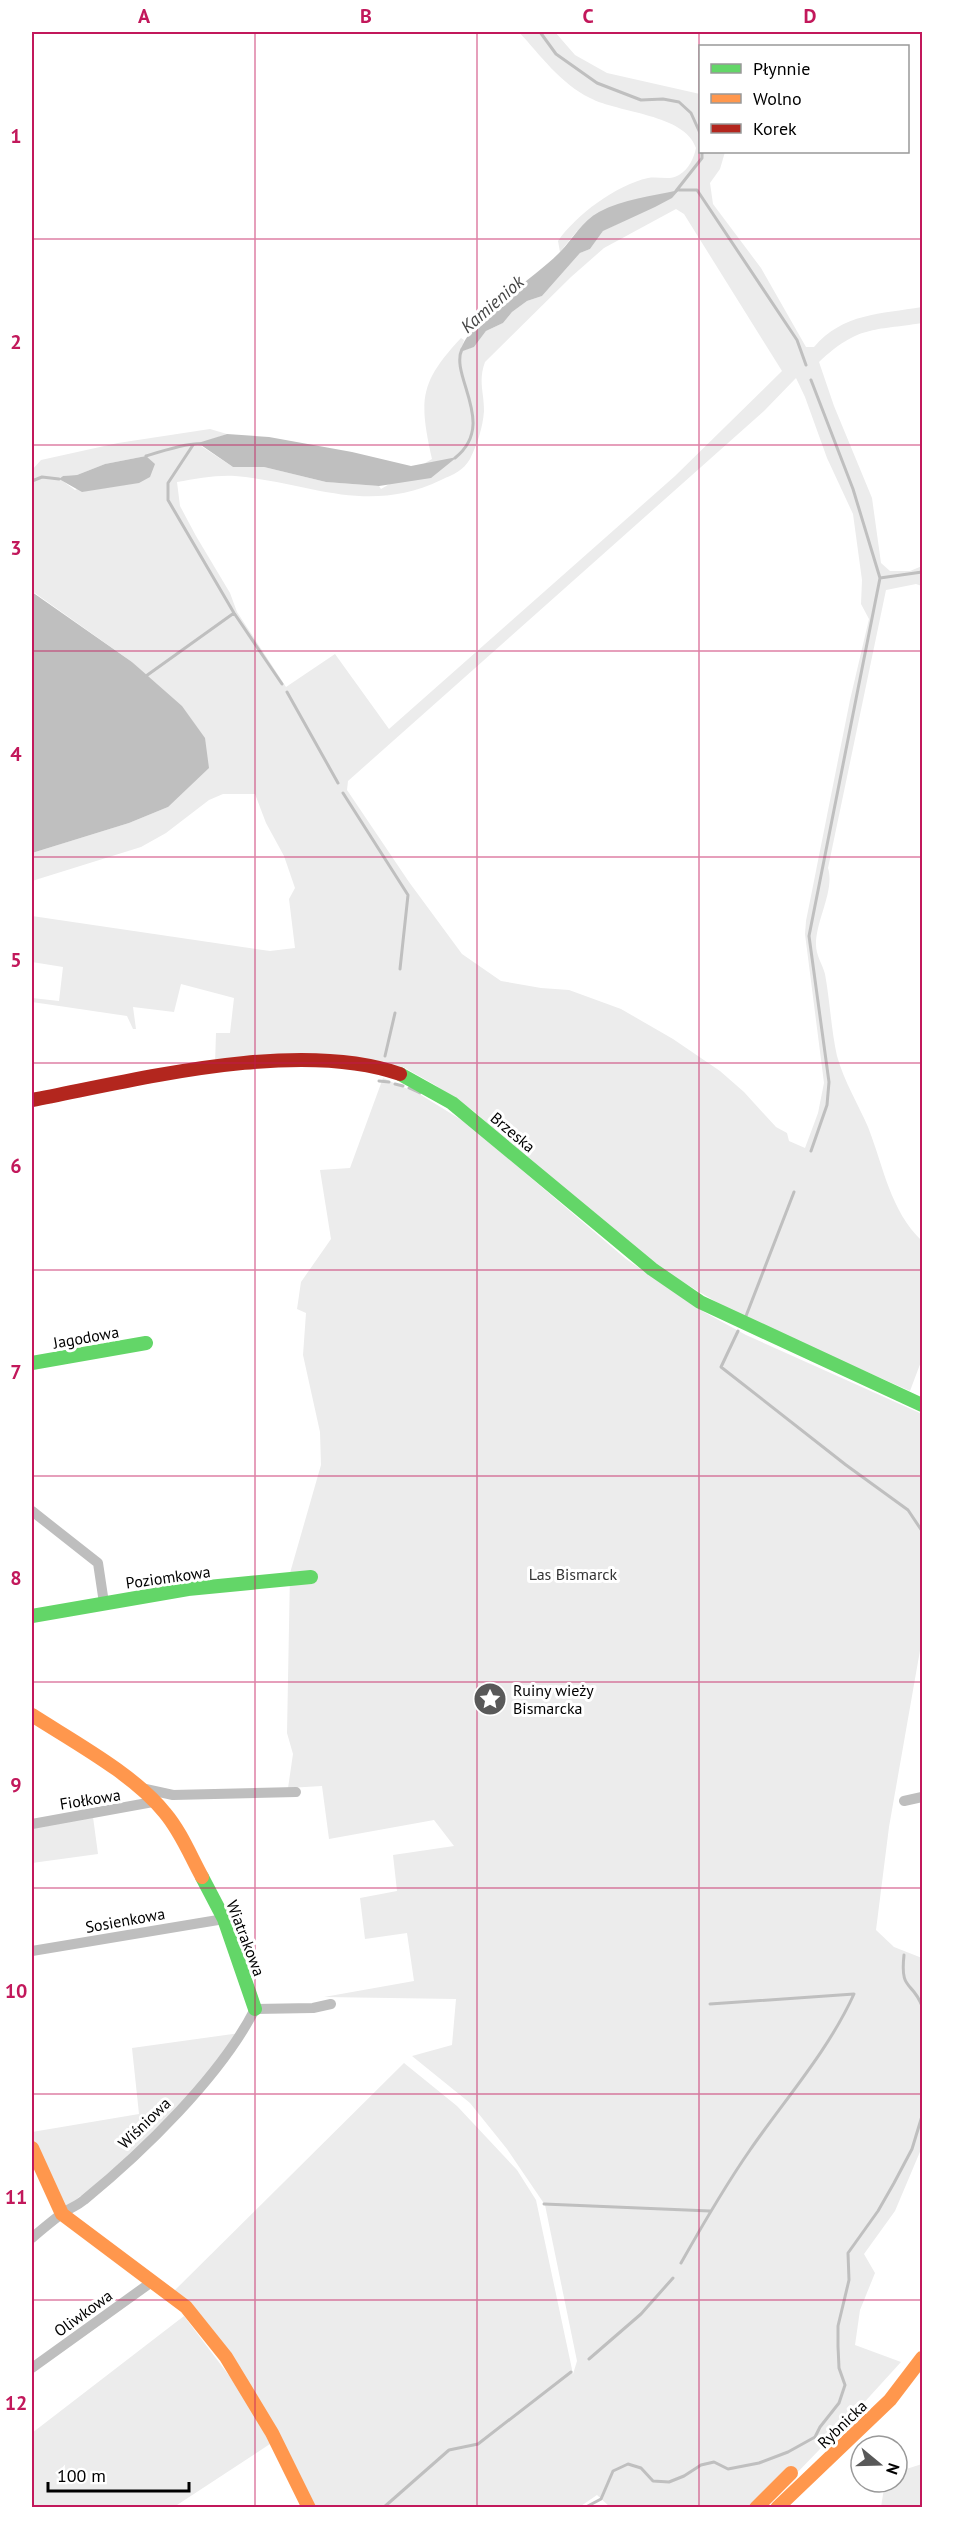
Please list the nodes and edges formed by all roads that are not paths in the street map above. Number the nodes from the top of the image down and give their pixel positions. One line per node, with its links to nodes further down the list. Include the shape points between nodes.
1 (32, 1100): 4 (street, Brzeska, via 177,1073 282,1061 353,1064 394,1072 452,1103 652,1269 700,1302)
2 (146, 1343): 3 (street, Jagodowa)
3 (32, 1363)
4 (922, 1405)
5 (32, 1511): 7 (street, via 98,1563)
6 (311, 1577): 7 (street, Poziomkowa, via 188,1589)
7 (104, 1603): 8 (street, Poziomkowa)
8 (32, 1616)
9 (32, 1715): 10 (street, Wiatrakowa)
10 (140, 1788): 12 (street, Wiatrakowa); 15 (street, Wiatrakowa)
11 (296, 1792): 12 (street, Wiatrakowa)
12 (173, 1795): 15 (street)
13 (922, 1797): 14 (street)
14 (904, 1801)
15 (159, 1807): 16 (street, Fiołkowa); 17 (street, Wiatrakowa)
16 (32, 1824)
17 (224, 1919): 18 (street, Sosienkowa); 20 (street, Wiatrakowa)
18 (32, 1951)
19 (331, 2004): 20 (street)
20 (255, 2009): 22 (street, Wiśniowa, via 243,2033 192,2098 132,2157)
21 (32, 2148): 22 (street)
22 (62, 2214): 23 (street, Wiśniowa); 24 (street)
23 (32, 2238)
24 (153, 2281): 26 (street, Oliwkowa); 28 (street, via 186,2307 226,2357 272,2433)
25 (922, 2358): 30 (street, Rybnicka, via 890,2400)
26 (32, 2368)
27 (791, 2473): 29 (street)
28 (309, 2508)
29 (756, 2508)
30 (777, 2508)

